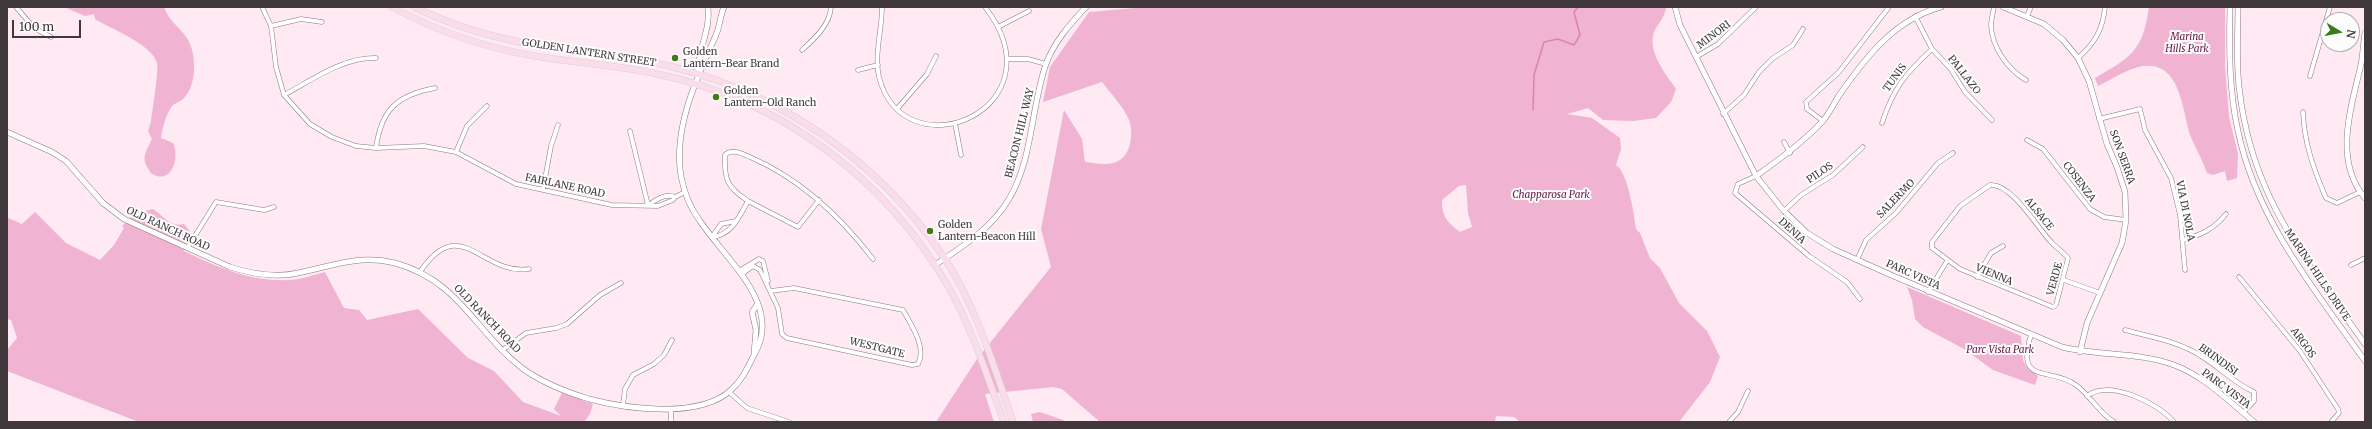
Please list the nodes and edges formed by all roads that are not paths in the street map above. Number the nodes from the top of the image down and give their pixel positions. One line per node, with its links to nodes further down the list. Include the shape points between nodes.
1 (16, 7): 30 (street, via 34,28)
2 (262, 7): 26 (street, FAIRLANE ROAD)
3 (392, 7): 45 (main road, GOLDEN LANTERN STREET, via 442,31 493,47 534,56 658,74)
4 (414, 7): 42 (main road, GOLDEN LANTERN STREET, via 460,26 504,39 642,60)
5 (708, 7): 42 (street, via 708,27 699,55)
6 (724, 7): 42 (street, via 704,66)
7 (831, 7): 32 (street, via 818,36)
8 (882, 7): 39 (street)
9 (985, 7): 27 (street)
10 (1086, 7): 38 (street, BEACON HILL WAY, via 1061,35)
11 (1675, 7): 35 (street, PARC VISTA, via 1680,25)
12 (1756, 7): 35 (street, MINORI, via 1718,44)
13 (1889, 7): 54 (street, via 1839,72 1806,102 1807,109)
14 (1941, 7): 23 (street)
15 (1994, 7): 44 (street, via 1991,27 1999,52 2013,74)
16 (2003, 7): 24 (street, SON SERRA)
17 (2031, 7): 24 (street)
18 (2105, 7): 36 (street, via 2104,20 2098,36)
19 (2230, 7): 119 (street, MARINA HILLS DRIVE, via 2233,103 2238,133 2257,192 2282,242)
20 (2238, 7): 115 (street, MARINA HILLS DRIVE, via 2239,85 2244,118 2271,204 2293,243)
21 (2330, 7): 43 (street)
22 (1029, 11): 27 (street)
23 (1915, 16): 31 (street, PALLAZO); 54 (street, via 1887,37 1866,59)
24 (2027, 16): 36 (street, SON SERRA, via 2044,24 2063,40)
25 (322, 22): 26 (street, via 301,19)
26 (271, 26): 47 (street, FAIRLANE ROAD, via 276,67)
27 (998, 27): 37 (street)
28 (1804, 29): 51 (street, via 1793,45 1772,59 1759,72 1744,95)
29 (2365, 33): 40 (street)
30 (51, 37)
31 (1932, 49): 53 (street, PALLAZO, via 1950,68 1965,92); 56 (street, TUNIS, via 1909,71 1890,98)
32 (802, 50)
33 (936, 56): 49 (street, via 927,74)
34 (376, 58): 47 (street, via 343,64)
35 (1696, 58): 51 (street, PARC VISTA)
36 (2078, 58): 52 (street, SON SERRA, via 2089,81)
37 (1008, 59): 38 (street, via 1028,59); 55 (street, via 1004,81 995,98 973,118)
38 (1046, 64): 92 (street, BEACON HILL WAY, via 1024,162 1014,189 987,226)
39 (878, 65): 41 (street); 49 (street, via 883,89)
40 (2362, 69): 72 (street, via 2352,94 2347,147 2351,173)
41 (858, 70)
42 (698, 74): 45 (street, OLD RANCH ROAD); 92 (main road, GOLDEN LANTERN STREET, via 773,104 830,139 888,188)
43 (2310, 76)
44 (2026, 80)
45 (695, 83): 71 (street, OLD RANCH ROAD, via 679,147); 95 (main road, GOLDEN LANTERN STREET, via 763,110 837,157 891,208)
46 (434, 88): 63 (street, via 417,91 398,100 386,114 378,132)
47 (284, 95): 63 (street, FAIRLANE ROAD, via 310,124 332,137)
48 (487, 106): 64 (street, via 467,126)
49 (897, 109): 55 (street, via 928,125)
50 (2303, 112): 72 (street, via 2312,165 2326,198 2337,203)
51 (1723, 114): 68 (street, PARC VISTA)
52 (2099, 119): 81 (street, SON SERRA, via 2125,192); 86 (street, VIA DI NOLA, via 2140,109 2145,130 2171,178)
53 (1992, 120)
54 (1823, 121): 65 (street)
55 (955, 123): 67 (street)
56 (1882, 124)
57 (558, 125): 70 (street, via 551,146)
58 (630, 131): 77 (street)
59 (7, 132): 88 (street, OLD RANCH ROAD, via 66,161 103,203 124,219)
60 (2027, 140): 81 (street, COSENZA, via 2044,149 2090,209 2104,217)
61 (1784, 142): 65 (street)
62 (1863, 147): 79 (street, PILOS, via 1833,175 1801,195)
63 (376, 148): 64 (street, FAIRLANE ROAD, via 424,146)
64 (456, 152): 70 (street, FAIRLANE ROAD, via 516,184)
65 (1790, 152): 68 (street)
66 (1953, 153): 93 (street, SALERMO, via 1938,163 1907,202 1866,240)
67 (961, 155)
68 (1756, 176): 79 (street, PARC VISTA); 109 (street, DENIA, via 1738,184 1735,193 1809,256 1846,282)
69 (1994, 185): 89 (street, ALSACE, via 2019,201 2052,243); 94 (street, VIENNA, via 1966,200 1931,245)
70 (543, 190): 77 (street, FAIRLANE ROAD, via 625,207)
71 (685, 192): 73 (street, FAIRLANE ROAD); 85 (street, OLD RANCH ROAD, via 697,218)
72 (2360, 192): 74 (street)
73 (674, 197): 77 (street, FAIRLANE ROAD, via 664,204); 77 (street, FAIRLANE ROAD, via 671,195 656,199)
74 (2365, 198)
75 (819, 200): 76 (street, via 798,227); 76 (street, via 796,182 764,163 736,152 726,153 726,181 735,192); 91 (street, via 850,230)
76 (748, 201): 82 (street)
77 (648, 205)
78 (274, 207): 88 (street, via 264,210 216,202)
79 (1784, 211): 93 (street, PARC VISTA, via 1807,232 1833,249)
80 (2226, 214): 86 (street, via 2216,226 2199,236)
81 (2126, 220): 108 (street, SON SERRA, via 2122,243)
82 (736, 221): 83 (street); 84 (street)
83 (726, 222): 84 (street); 85 (street, via 720,225)
84 (731, 228): 85 (street, via 721,235)
85 (712, 237): 100 (street, OLD RANCH ROAD)
86 (2183, 240): 98 (street, VIA DI NOLA)
87 (2003, 246): 101 (street, via 1991,253)
88 (188, 247): 99 (street, OLD RANCH ROAD, via 230,267 263,274 297,274 355,260 386,261)
89 (2068, 258): 103 (street, VERDE)
90 (2365, 258): 96 (street)
91 (873, 259)
92 (944, 259): 95 (street, BEACON HILL WAY); 129 (main road, GOLDEN LANTERN STREET, via 976,322)
93 (1857, 260): 107 (street, PARC VISTA)
94 (1947, 261): 101 (street, VIENNA); 107 (street)
95 (935, 265): 128 (main road, GOLDEN LANTERN STREET, via 964,318)
96 (2351, 265)
97 (529, 269): 99 (street, via 512,270 469,248 454,245 437,251)
98 (2186, 270)
99 (420, 272): 116 (street, OLD RANCH ROAD, via 453,294)
100 (741, 273): 104 (street, WESTGATE, via 753,266 760,270); 104 (street, WESTGATE, via 759,259 768,274); 110 (street, OLD RANCH ROAD, via 750,286)
101 (1977, 276): 111 (street, VIENNA, via 2050,307)
102 (2239, 277): 134 (street, ARGOS, via 2300,351 2338,409 2339,413)
103 (2064, 280): 108 (street); 111 (street, VERDE)
104 (768, 282): 106 (street, WESTGATE)
105 (621, 283): 116 (street, via 600,295 567,324 526,333)
106 (771, 291): 106 (street, WESTGATE, via 778,308 782,334 787,338 912,365 918,364 921,357 916,334 903,310 794,288)
107 (1928, 292): 113 (street, PARC VISTA)
108 (2100, 293): 117 (street, SON SERRA, via 2087,323)
109 (1860, 299)
110 (756, 305): 118 (street, OLD RANCH ROAD, via 752,312 756,330); 118 (street, OLD RANCH ROAD, via 760,311 761,332 759,347)
111 (2056, 305)
112 (2125, 330): 125 (street, BRINDISI, via 2185,347 2202,356 2237,384 2254,392 2254,401)
113 (2031, 335): 117 (street, PARC VISTA); 122 (street, via 2026,353 2027,362 2035,371 2077,385)
114 (672, 340): 123 (street, via 664,355 654,364 633,375 625,388)
115 (2365, 344)
116 (504, 349): 123 (street, OLD RANCH ROAD, via 521,367 553,386 590,399)
117 (2080, 352): 125 (street, PARC VISTA, via 2150,359 2175,365 2204,381)
118 (754, 354): 121 (street, OLD RANCH ROAD, via 750,366)
119 (2365, 361)
120 (1748, 391): 130 (street, via 1738,412)
121 (729, 392): 124 (street, OLD RANCH ROAD, via 702,407); 127 (street, via 747,408)
122 (2087, 396): 131 (street); 132 (street, via 2100,390 2133,395 2157,407)
123 (623, 405): 124 (street, OLD RANCH ROAD)
124 (671, 409): 126 (street)
125 (2243, 412): 133 (street, PARC VISTA)
126 (671, 422)
127 (789, 422)
128 (1004, 422)
129 (1013, 422)
130 (1729, 422)
131 (2114, 422)
132 (2174, 422)
133 (2254, 422)
134 (2331, 422)

